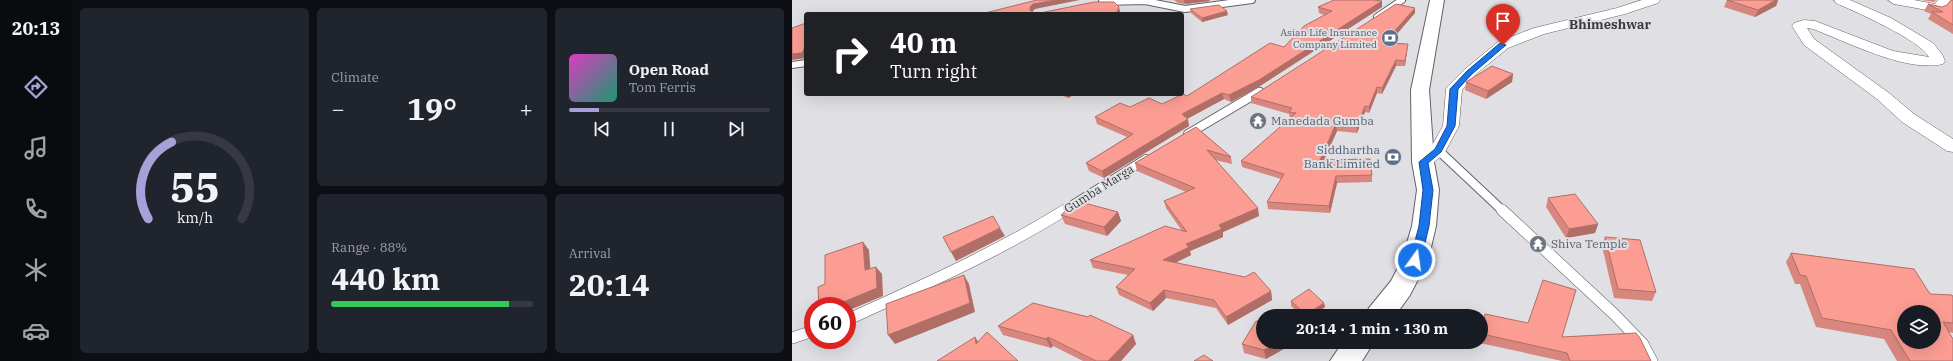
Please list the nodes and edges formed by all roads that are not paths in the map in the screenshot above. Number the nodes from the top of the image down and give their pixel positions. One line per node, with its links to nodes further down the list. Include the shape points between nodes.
1 (1252, 0): 8 (lane, via 1184,9 1145,1)
2 (1402, 0): 9 (lane)
3 (1437, 0): 16 (main road, via 1420,90)
4 (1654, 0): 16 (street, via 1621,11 1539,31 1503,45 1454,89 1451,126)
5 (1840, 0): 14 (street, via 1886,21 1928,46 1938,61 1924,62 1889,54 1815,25 1799,26 1802,34 1908,118)
6 (1894, 0): 7 (street, via 1938,8)
7 (1945, 0)
8 (1095, 2)
9 (1369, 22)
10 (804, 63): 11 (lane)
11 (792, 65)
12 (1266, 88): 13 (lane)
13 (1180, 139)
14 (1953, 147)
15 (1154, 154): 18 (lane, Gumba Marga, via 1032,230 931,282)
16 (1431, 156): 17 (main road, via 1424,226 1415,260 1401,288); 23 (lane, via 1614,314 1644,344)
17 (1384, 309)
18 (856, 316)
19 (804, 334): 20 (lane)
20 (792, 338)
21 (1355, 349): 22 (main road)
22 (1346, 361)
23 (1652, 361)

